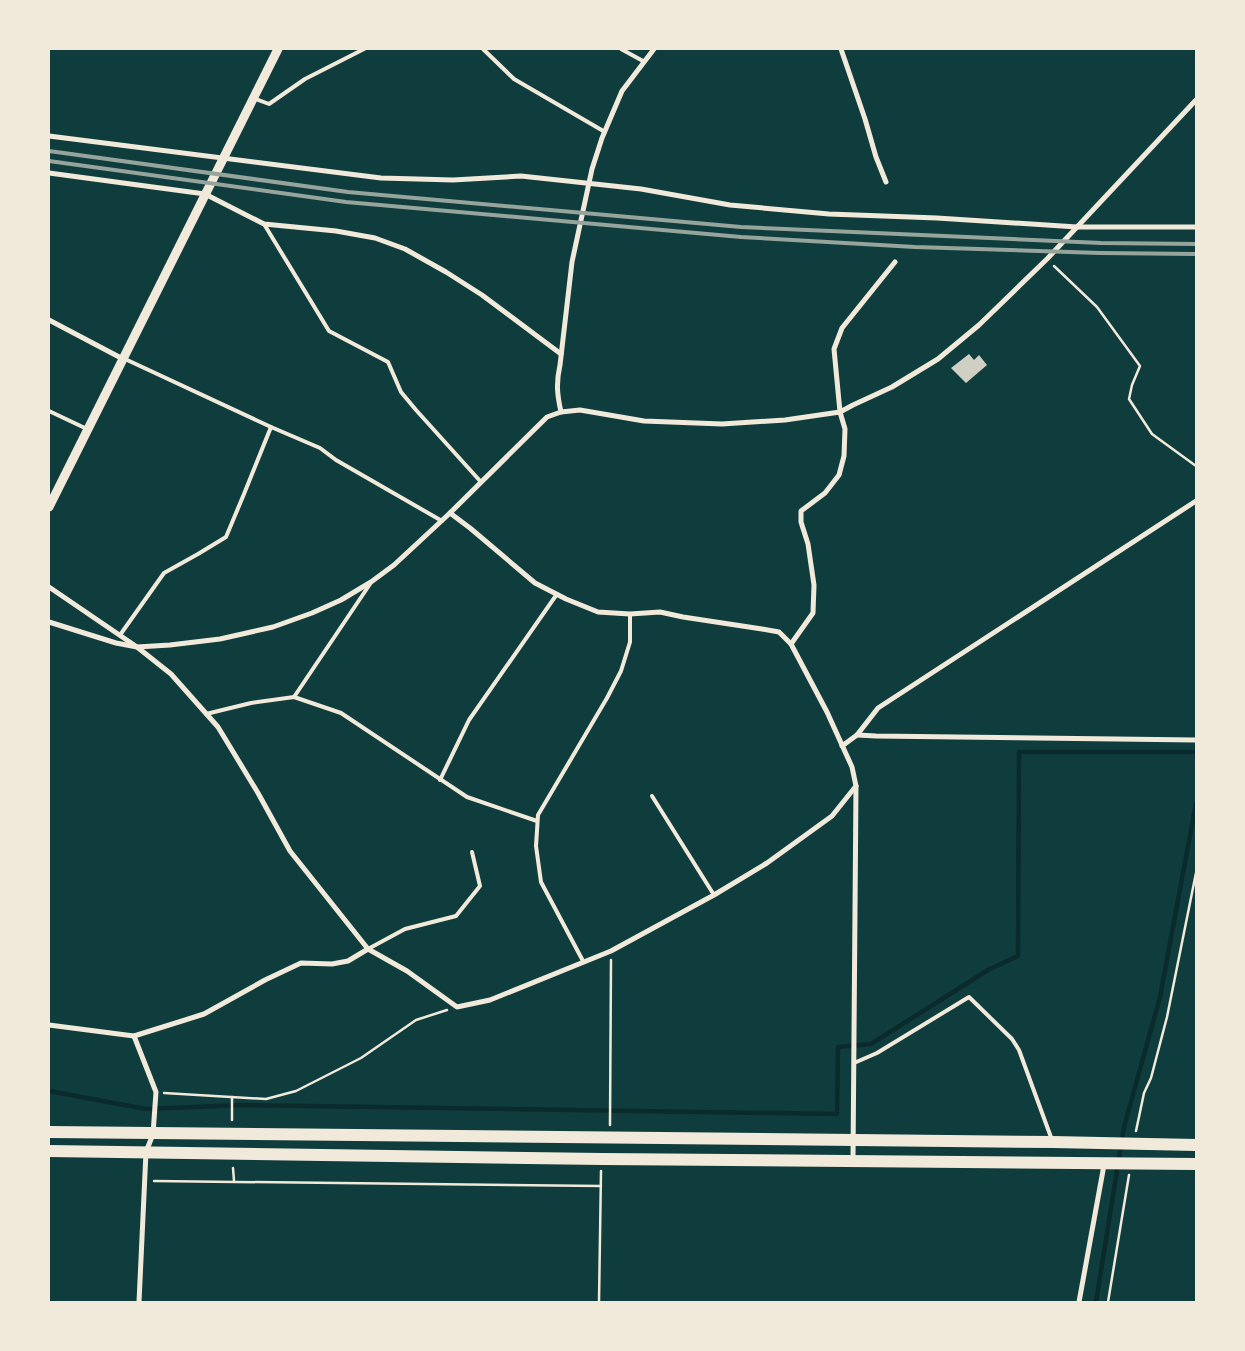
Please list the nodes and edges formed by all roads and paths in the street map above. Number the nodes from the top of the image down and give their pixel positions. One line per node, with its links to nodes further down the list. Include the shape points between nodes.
1 (278, 49): 8 (street)
2 (364, 49): 8 (lane, via 305,79 269,104)
3 (483, 49): 10 (lane, via 514,79)
4 (621, 49): 7 (lane)
5 (654, 49): 7 (street)
6 (841, 49): 14 (street)
7 (644, 62): 10 (street, via 622,91)
8 (253, 98): 12 (street)
9 (1196, 100): 18 (street)
10 (605, 132): 15 (street)
11 (49, 136): 12 (street)
12 (223, 159): 15 (street, via 381,178 453,180 521,176); 16 (street)
13 (49, 173): 16 (street)
14 (886, 182)
15 (589, 183): 18 (street, via 740,206 829,214); 23 (street, via 572,262)
16 (205, 194): 17 (street); 24 (street)
17 (264, 224): 23 (street, via 344,232 375,238 405,249 482,295); 31 (lane, via 329,332 388,362 401,392)
18 (1077, 226): 19 (street); 20 (street)
19 (1196, 227)
20 (1047, 259): 27 (street, via 938,360); 30 (path, via 1097,307 1140,366 1130,399 1152,434)
21 (895, 262): 27 (street, via 842,328 834,349)
22 (49, 322): 24 (street)
23 (561, 354): 26 (street, via 557,392)
24 (122, 358): 28 (lane); 29 (street)
25 (49, 411): 29 (lane)
26 (561, 412): 27 (street, via 580,410 644,421 722,424); 31 (street, via 547,417)
27 (840, 412): 42 (street, via 845,430 844,456 838,475 825,493 801,511 814,585 813,613)
28 (271, 427): 35 (lane, via 320,448); 41 (lane, via 226,537 164,572)
29 (87, 429): 33 (street)
30 (1196, 466)
31 (481, 482): 34 (street)
32 (1196, 501): 46 (street, via 878,708)
33 (49, 507)
34 (450, 513): 35 (street); 38 (street, via 535,583)
35 (442, 521): 36 (street, via 394,566)
36 (371, 582): 43 (street, via 341,600 273,627 220,639); 44 (lane)
37 (49, 587): 41 (street)
38 (557, 594): 39 (street, via 598,612); 49 (lane, via 469,720)
39 (630, 614): 42 (street, via 660,612 762,628 779,632); 52 (lane, via 630,642 621,672)
40 (49, 622): 43 (street)
41 (120, 635): 43 (street)
42 (791, 644): 48 (street)
43 (137, 647): 45 (street, via 171,674)
44 (294, 697): 45 (lane); 49 (lane, via 340,713)
45 (206, 714): 56 (street, via 218,727 290,851)
46 (857, 735): 47 (street); 48 (street)
47 (1196, 740)
48 (842, 746): 50 (street, via 852,767)
49 (440, 780): 52 (lane, via 466,797)
50 (856, 786): 55 (street, via 832,816 767,863); 62 (street)
51 (652, 796): 55 (lane)
52 (537, 821): 58 (lane, via 536,846 541,882)
53 (472, 852): 56 (lane, via 480,886 456,916 404,929)
54 (1196, 873): 71 (path, via 1167,1017 1144,1093)
55 (714, 895): 57 (street)
56 (368, 949): 59 (street); 61 (street, via 348,961 301,963 204,1014)
57 (611, 951): 58 (street); 66 (path)
58 (583, 962): 59 (street, via 490,1000)
59 (457, 1007): 64 (path, via 416,1020 361,1058 296,1091 266,1099)
60 (49, 1025): 61 (street)
61 (134, 1036): 63 (street)
62 (854, 1063): 69 (street); 70 (lane, via 877,1053 969,997 1012,1039)
63 (156, 1092): 64 (path); 68 (street)
64 (232, 1097): 65 (path)
65 (232, 1120)
66 (610, 1121)
67 (49, 1132): 68 (highway)
68 (153, 1134): 69 (highway); 74 (street)
69 (853, 1140): 70 (highway); 76 (street)
70 (1053, 1142): 71 (highway)
71 (1134, 1144): 72 (highway)
72 (1196, 1145)
73 (49, 1152): 74 (highway)
74 (146, 1152): 75 (highway); 81 (street)
75 (602, 1159): 76 (highway); 83 (path)
76 (853, 1161): 77 (highway)
77 (1106, 1163): 78 (highway); 86 (street)
78 (1130, 1164): 79 (highway); 87 (path)
79 (1196, 1164)
80 (233, 1168): 82 (path)
81 (145, 1181): 82 (path); 84 (street)
82 (234, 1182): 83 (path)
83 (601, 1186): 85 (path)
84 (139, 1302)
85 (599, 1302)
86 (1079, 1302)
87 (1108, 1302)

